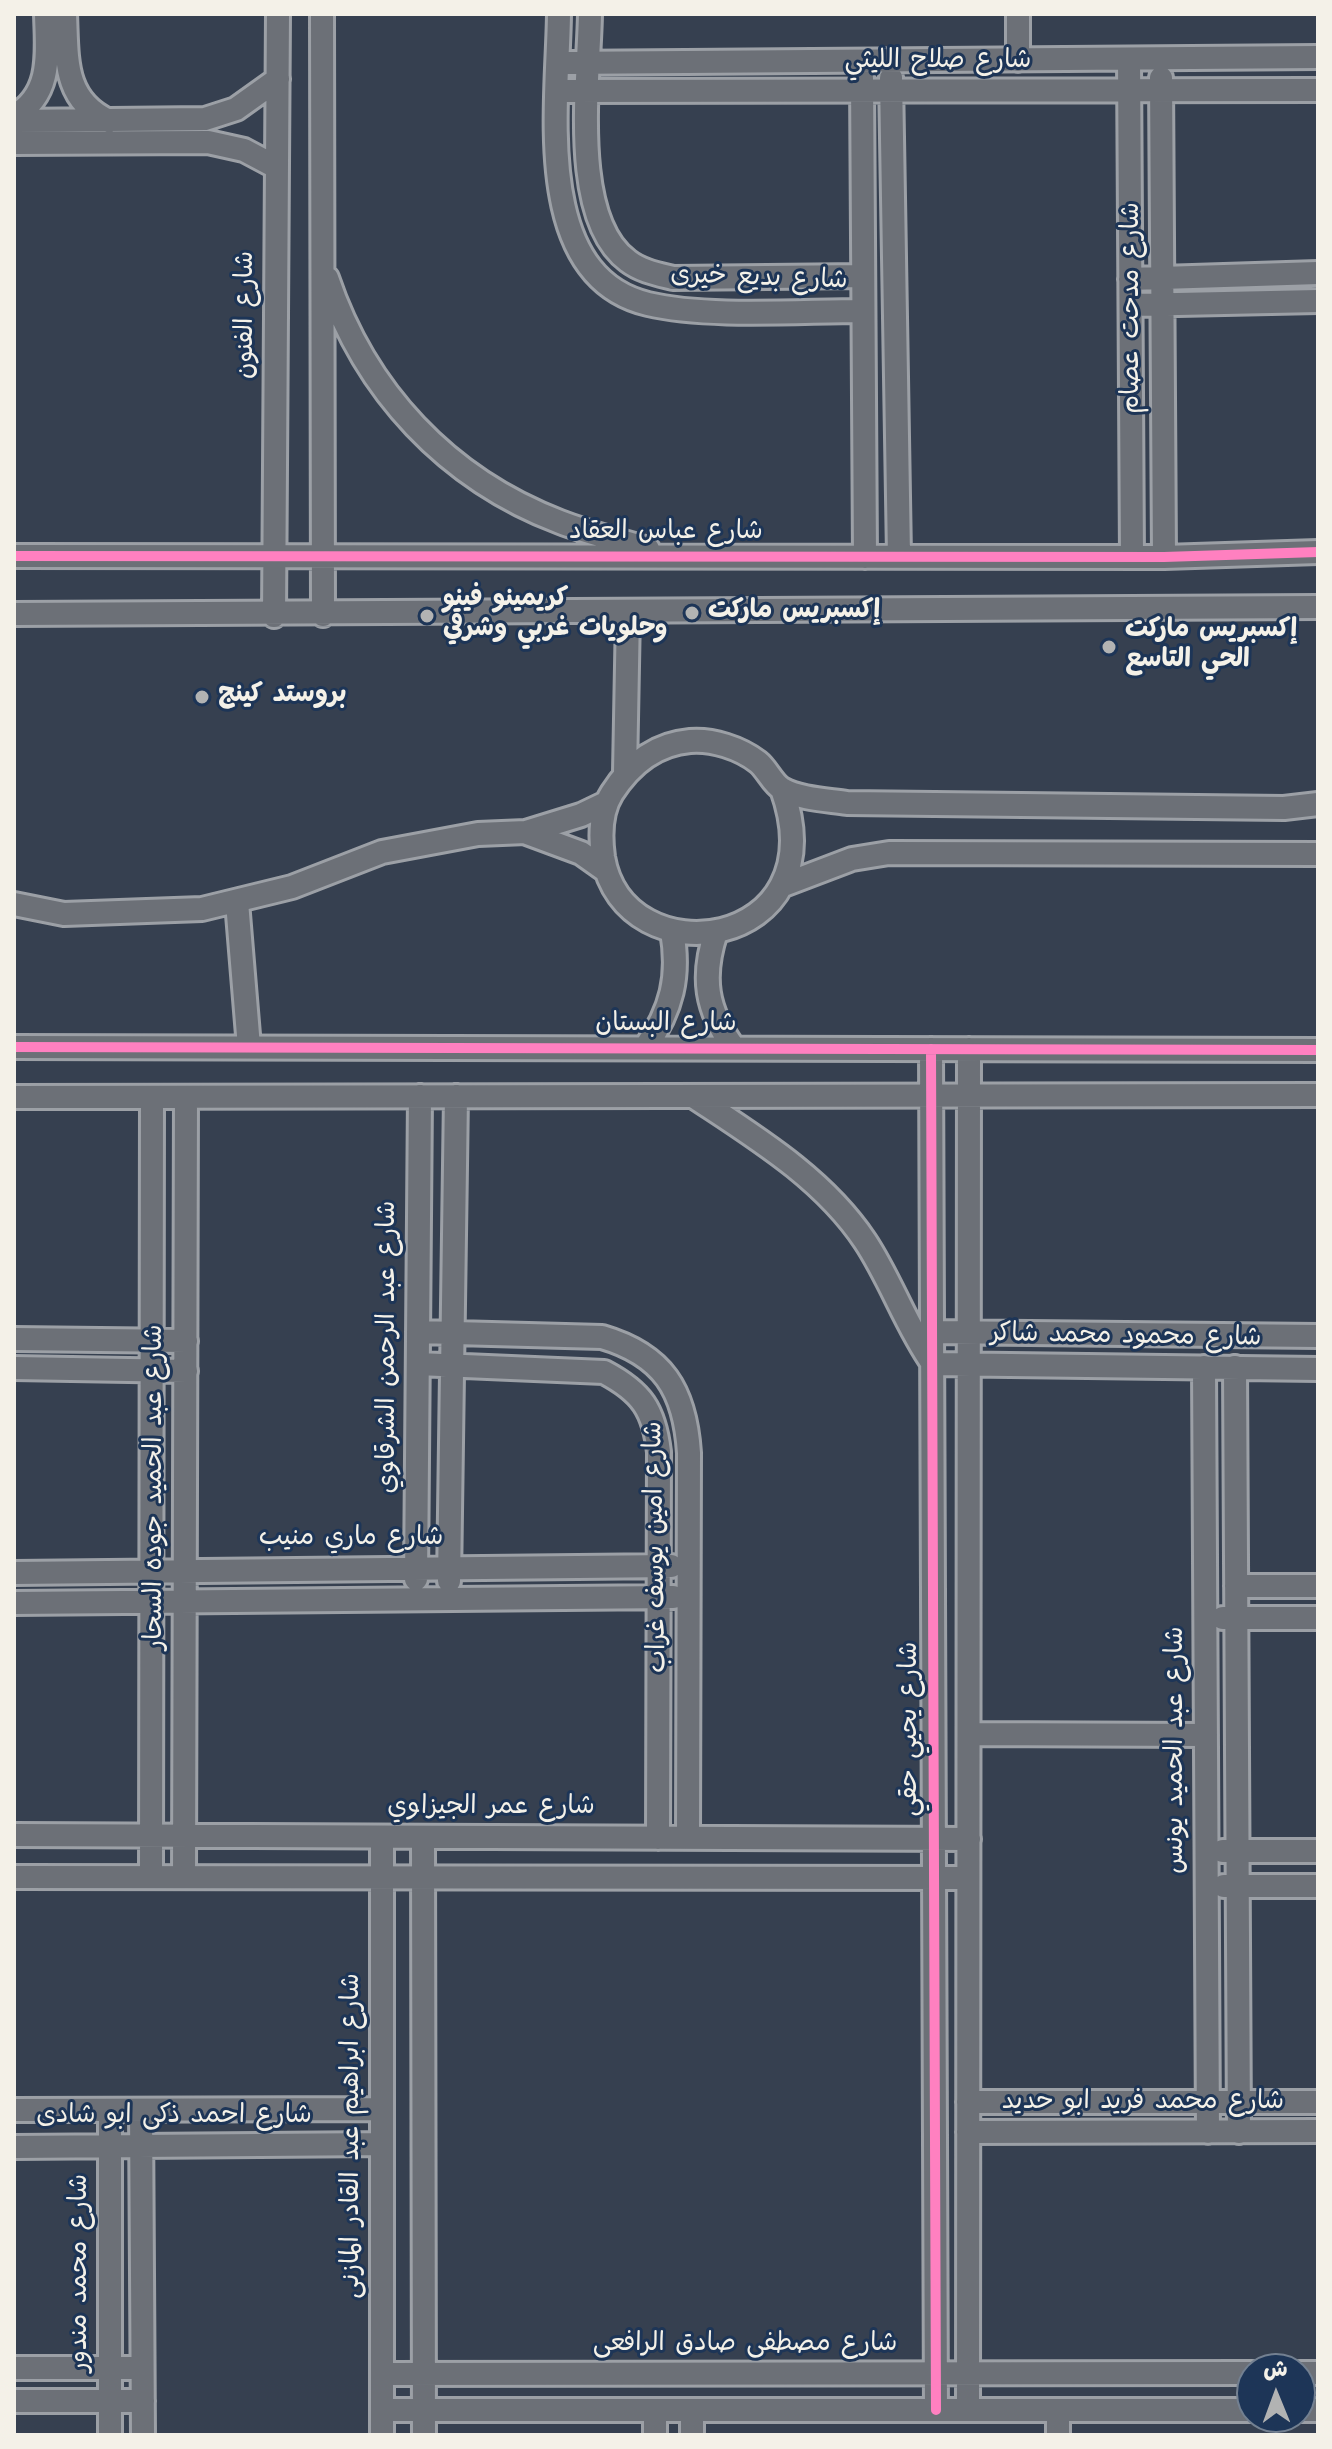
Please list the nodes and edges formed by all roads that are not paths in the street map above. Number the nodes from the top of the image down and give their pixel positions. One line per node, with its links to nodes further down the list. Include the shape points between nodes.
1 (46, 14): 24 (street, via 44,80 36,98)
2 (65, 14): 25 (street, via 69,79 85,106)
3 (278, 14): 16 (street, شارع الفنون)
4 (322, 14): 28 (street)
5 (559, 14): 14 (street, شارع بديع خيرى)
6 (590, 14): 15 (street, شارع بديع خيرى)
7 (1018, 14): 11 (street)
8 (1318, 57): 9 (street, شارع صلاح الليثي)
9 (1161, 58): 10 (street, شارع صلاح الليثي); 23 (street, شارع مدحت عصام)
10 (1129, 59): 11 (street, شارع صلاح الليثي); 22 (street, شارع مدحت عصام)
11 (1018, 60): 13 (street, شارع صلاح الليثي)
12 (862, 61): 13 (street, شارع صلاح الليثي); 15 (street, شارع صلاح الليثي); 20 (street)
13 (891, 61): 21 (street)
14 (559, 63): 15 (street, شارع صلاح الليثي); 18 (street, شارع بديع خيرى)
15 (589, 63): 19 (street, شارع بديع خيرى)
16 (278, 79): 25 (street, via 236,109 205,119); 27 (street, شارع الفنون)
17 (1318, 90): 23 (street, شارع صلاح الليثي)
18 (558, 91): 19 (street, شارع صلاح الليثي); 36 (street, شارع بديع خيرى, via 561,202 570,236 588,265 614,289 646,304 680,310)
19 (589, 91): 20 (street, شارع صلاح الليثي); 30 (street, شارع بديع خيرى, via 590,183 609,242 627,260 673,278)
20 (862, 91): 21 (street, شارع صلاح الليثي); 30 (street)
21 (892, 91): 22 (street, شارع صلاح الليثي); 41 (street)
22 (1129, 91): 23 (street, شارع صلاح الليثي); 32 (street, شارع مدحت عصام)
23 (1161, 91): 31 (street, شارع مدحت عصام)
24 (14, 119): 25 (street)
25 (111, 121)
26 (14, 143): 27 (street, via 208,142 244,150)
27 (276, 167): 42 (street, شارع الفنون)
28 (321, 261): 39 (street); 40 (street, via 361,358 427,440 512,501 560,522)
29 (1318, 273): 31 (street)
30 (861, 276): 36 (street)
31 (1162, 278): 32 (street); 34 (street, شارع مدحت عصام)
32 (1130, 279): 35 (street, شارع مدحت عصام)
33 (1318, 301): 34 (street)
34 (1163, 304): 35 (street); 45 (street, شارع مدحت عصام)
35 (1131, 305): 44 (street, شارع مدحت عصام)
36 (862, 311): 43 (street)
37 (1318, 552): 45 (street, شارع عباس العقاد)
38 (14, 556): 42 (street, شارع عباس العقاد)
39 (322, 556): 40 (street, شارع عباس العقاد); 42 (street, شارع عباس العقاد); 49 (street)
40 (672, 556): 43 (street, شارع عباس العقاد)
41 (899, 556): 43 (street, شارع عباس العقاد); 44 (street, شارع عباس العقاد)
42 (274, 557): 50 (street, شارع الفنون)
43 (865, 557)
44 (1132, 557): 45 (street, شارع عباس العقاد)
45 (1164, 557)
46 (1318, 607): 47 (street)
47 (628, 613): 49 (street); 51 (street)
48 (14, 614): 50 (street)
49 (323, 615): 50 (street)
50 (274, 616)
51 (625, 772): 52 (street, via 655,750 690,741 714,743 758,762); 53 (street)
52 (782, 789): 54 (street, via 814,798 881,804); 58 (street, via 793,821 793,854)
53 (606, 803): 55 (street); 57 (street, via 600,836)
54 (1318, 804)
55 (526, 832): 57 (street, via 581,853); 59 (street, via 430,841 382,852)
56 (1318, 854): 58 (street, via 889,853 840,863)
57 (605, 870): 61 (street, via 621,897 643,918)
58 (781, 886): 62 (street, via 742,923)
59 (237, 902): 60 (street, via 173,911 64,914); 64 (street)
60 (14, 904)
61 (672, 931): 62 (street); 65 (street, via 676,981 665,1016)
62 (716, 932): 66 (street, via 707,968 710,1005)
63 (14, 1047): 64 (street, شارع البستان)
64 (249, 1047): 65 (street, شارع البستان)
65 (645, 1048): 66 (street, شارع البستان)
66 (734, 1048): 67 (street, شارع البستان)
67 (931, 1049): 68 (street, شارع البستان); 74 (street, شارع يحيي حقي)
68 (969, 1049): 69 (street, شارع البستان); 75 (street)
69 (1318, 1050)
70 (1318, 1095): 75 (street)
71 (420, 1096): 72 (street); 78 (street); 79 (street, شارع عبد الرحمن الشرقاوي)
72 (456, 1096): 73 (street); 81 (street)
73 (693, 1096): 74 (street); 88 (street, via 791,1163 830,1199 864,1239)
74 (932, 1096): 75 (street); 80 (street, شارع يحيي حقي)
75 (969, 1096): 82 (street)
76 (14, 1097): 77 (street)
77 (152, 1097): 78 (street); 85 (street, شارع عبد الحميد جوده السحار)
78 (186, 1097): 86 (street, شارع عبد الحميد جوده السحار)
79 (418, 1332): 81 (street, شارع امين يوسف غراب); 87 (street, شارع عبد الرحمن الشرقاوي)
80 (933, 1332): 82 (street, شارع محمود محمد شاكر); 88 (street, شارع يحيي حقي)
81 (452, 1333): 90 (street); 97 (street, شارع امين يوسف غراب, via 602,1337 627,1344 668,1377 687,1426)
82 (969, 1333): 83 (street, شارع محمود محمد شاكر); 89 (street)
83 (1318, 1336)
84 (14, 1339): 85 (street)
85 (152, 1340): 86 (street); 95 (street, شارع عبد الحميد جوده السحار)
86 (186, 1341): 96 (street, شارع عبد الحميد جوده السحار)
87 (418, 1364): 90 (street, شارع امين يوسف غراب); 100 (street, شارع عبد الرحمن الشرقاوي)
88 (933, 1364): 89 (street, شارع محمود محمد شاكر); 125 (street, شارع يحيي حقي)
89 (969, 1364): 91 (street, شارع محمود محمد شاكر); 116 (street)
90 (452, 1365): 98 (street, شارع امين يوسف غراب, via 578,1369 604,1372 627,1384 645,1403 656,1427); 99 (street)
91 (1204, 1367): 92 (street, شارع محمود محمد شاكر); 113 (street, شارع عبد الحميد يونس)
92 (1235, 1367): 94 (street, شارع محمود محمد شاكر); 104 (street)
93 (14, 1368): 95 (street)
94 (1318, 1369)
95 (152, 1370): 96 (street); 101 (street, شارع عبد الحميد جوده السحار)
96 (186, 1371): 102 (street, شارع عبد الحميد جوده السحار)
97 (689, 1565): 98 (street, شارع ماري منيب); 107 (street, شارع امين يوسف غراب)
98 (659, 1566): 99 (street, شارع ماري منيب); 106 (street, شارع امين يوسف غراب)
99 (449, 1567): 100 (street, شارع ماري منيب); 109 (street)
100 (416, 1568): 102 (street, شارع ماري منيب); 108 (street, شارع عبد الرحمن الشرقاوي)
101 (152, 1570): 102 (street, شارع ماري منيب); 103 (street, شارع ماري منيب); 111 (street, شارع عبد الحميد جوده السحار)
102 (185, 1570): 110 (street, شارع عبد الحميد جوده السحار)
103 (14, 1573)
104 (1236, 1586): 105 (street); 114 (street)
105 (1318, 1586)
106 (659, 1597): 107 (street); 109 (street); 123 (street, شارع امين يوسف غراب)
107 (689, 1597): 124 (street, شارع امين يوسف غراب)
108 (416, 1598): 109 (street); 110 (street)
109 (449, 1598)
110 (185, 1599): 111 (street); 120 (street, شارع عبد الحميد جوده السحار)
111 (151, 1600): 112 (street); 119 (street, شارع عبد الحميد جوده السحار)
112 (14, 1603)
113 (1205, 1618): 114 (street); 117 (street, شارع عبد الحميد يونس)
114 (1237, 1618): 115 (street); 128 (street)
115 (1318, 1618)
116 (969, 1734): 117 (street); 126 (street)
117 (1206, 1735): 127 (street, شارع عبد الحميد يونس)
118 (14, 1835): 119 (street, شارع عمر الجيزاوي)
119 (151, 1836): 120 (street, شارع عمر الجيزاوي); 131 (street, شارع عبد الحميد جوده السحار)
120 (184, 1836): 121 (street, شارع عمر الجيزاوي); 132 (street, شارع عبد الحميد جوده السحار)
121 (382, 1837): 122 (street, شارع عمر الجيزاوي); 133 (street, شارع ابراهيم عبد القادر المازنى)
122 (423, 1837): 123 (street, شارع عمر الجيزاوي); 134 (street)
123 (658, 1838): 124 (street, شارع عمر الجيزاوي)
124 (688, 1838): 125 (street, شارع عمر الجيزاوي)
125 (934, 1839): 126 (street, شارع عمر الجيزاوي); 135 (street, شارع يحيي حقي)
126 (969, 1839): 136 (street)
127 (1207, 1851): 128 (street); 137 (street, شارع عبد الحميد يونس)
128 (1238, 1851): 129 (street); 139 (street)
129 (1318, 1851)
130 (14, 1877): 131 (street)
131 (151, 1877): 132 (street)
132 (184, 1877): 133 (street)
133 (382, 1877): 134 (street); 144 (street, شارع ابراهيم عبد القادر المازنى)
134 (423, 1877): 135 (street); 162 (street)
135 (934, 1878): 136 (street); 159 (street, شارع يحيي حقي)
136 (968, 1878): 140 (street)
137 (1207, 1886): 139 (street); 141 (street, شارع عبد الحميد يونس)
138 (1318, 1886): 139 (street)
139 (1238, 1887): 143 (street)
140 (968, 2102): 141 (street, شارع محمد فريد ابو حديد); 149 (street)
141 (1208, 2102): 143 (street, شارع محمد فريد ابو حديد); 150 (street, شارع عبد الحميد يونس)
142 (1318, 2102): 143 (street, شارع محمد فريد ابو حديد)
143 (1240, 2103): 151 (street)
144 (382, 2109): 147 (street, شارع احمد ذكى ابو شادى); 152 (street, شارع ابراهيم عبد القادر المازنى)
145 (14, 2110): 146 (street, شارع احمد ذكى ابو شادى)
146 (110, 2110): 147 (street, شارع احمد ذكى ابو شادى); 155 (street, شارع محمد مندور)
147 (141, 2111): 153 (street)
148 (1318, 2131): 151 (street, شارع محمد فريد ابو حديد)
149 (968, 2132): 150 (street, شارع محمد فريد ابو حديد); 163 (street)
150 (1208, 2132): 151 (street, شارع محمد فريد ابو حديد)
151 (1239, 2132)
152 (382, 2144): 153 (street, شارع احمد ذكى ابو شادى); 161 (street, شارع ابراهيم عبد القادر المازنى)
153 (142, 2146): 155 (street, شارع احمد ذكى ابو شادى); 158 (street)
154 (14, 2147): 155 (street, شارع احمد ذكى ابو شادى)
155 (110, 2147): 157 (street, شارع محمد مندور)
156 (14, 2368): 157 (street)
157 (110, 2368): 158 (street); 165 (street, شارع محمد مندور)
158 (142, 2368): 166 (street)
159 (936, 2373): 162 (street, شارع مصطفى صادق الرافعى); 163 (street, شارع مصطفى صادق الرافعى); 170 (street, شارع يحيي حقي)
160 (1236, 2373): 163 (street, شارع مصطفى صادق الرافعى)
161 (382, 2374): 162 (street, شارع مصطفى صادق الرافعى); 167 (street, شارع ابراهيم عبد القادر المازنى)
162 (424, 2374): 174 (street)
163 (968, 2374): 171 (street)
164 (14, 2401): 165 (street)
165 (110, 2401): 166 (street); 175 (street, شارع محمد مندور)
166 (143, 2401): 176 (street)
167 (382, 2410): 174 (street); 177 (street, شارع ابراهيم عبد القادر المازنى)
168 (655, 2410): 169 (street); 174 (street); 179 (street)
169 (692, 2410): 170 (street); 180 (street)
170 (936, 2410): 171 (street)
171 (968, 2410): 172 (street)
172 (1058, 2410): 173 (street); 181 (street)
173 (1236, 2410)
174 (424, 2411): 178 (street)
175 (110, 2435)
176 (143, 2435)
177 (382, 2435)
178 (424, 2435)
179 (655, 2435)
180 (692, 2435)
181 (1058, 2435)

